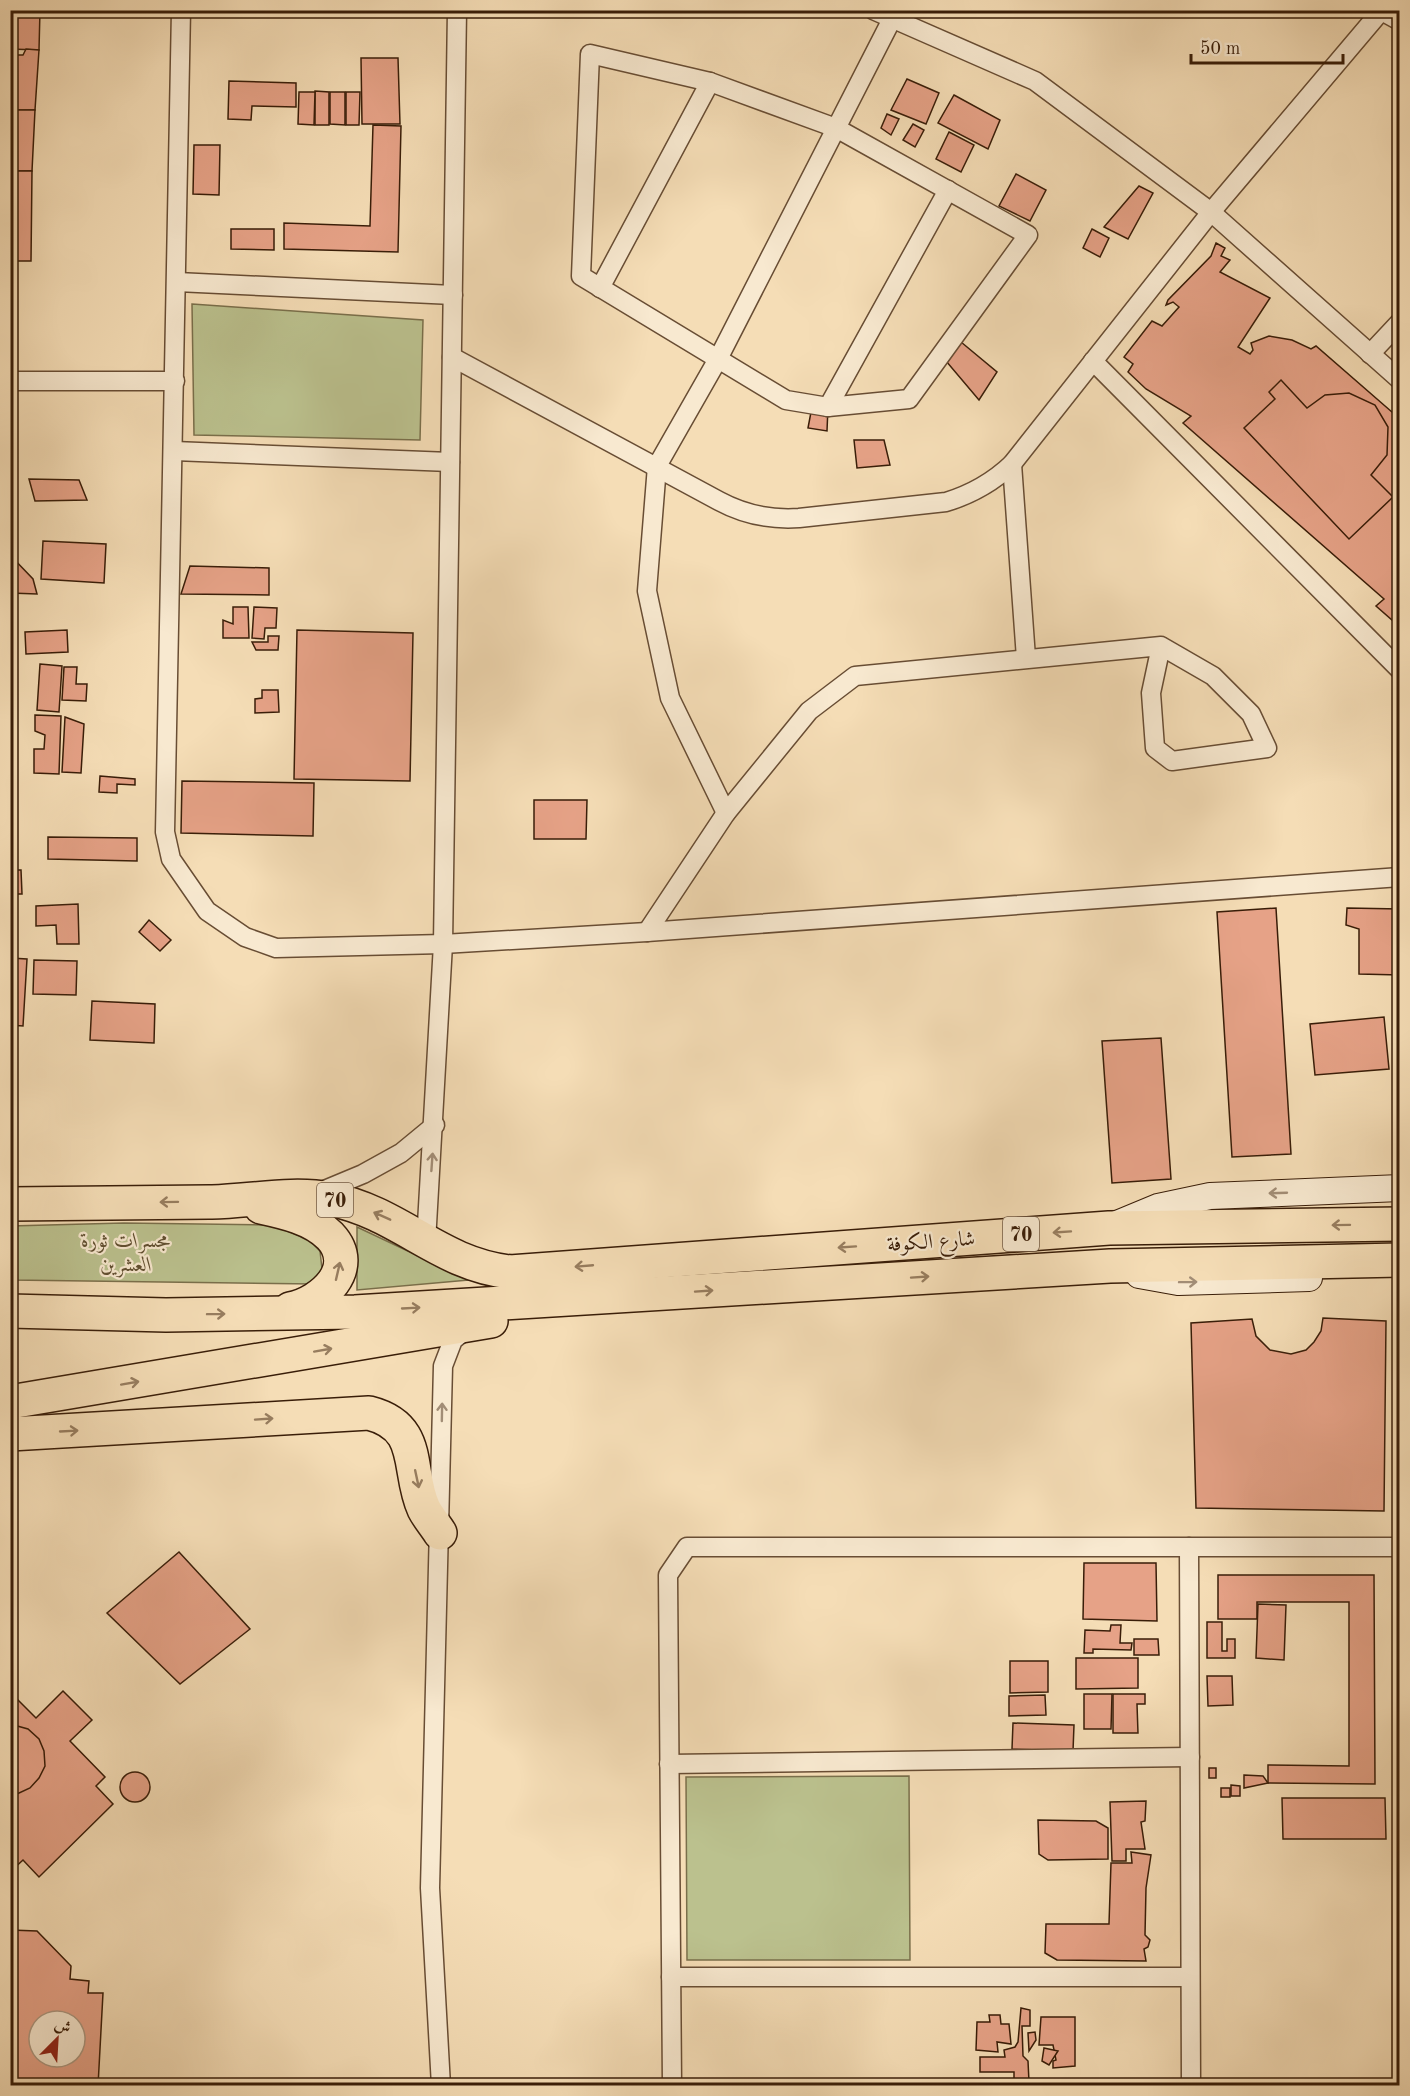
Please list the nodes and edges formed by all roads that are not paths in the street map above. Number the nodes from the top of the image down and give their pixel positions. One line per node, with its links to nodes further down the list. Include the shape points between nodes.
1 (181, 10): 11 (street)
2 (457, 10): 13 (street)
3 (873, 10): 5 (street)
4 (1380, 11): 6 (street); 10 (street)
5 (892, 19): 8 (street); 10 (street, via 1035,81)
6 (1400, 21)
7 (710, 82): 8 (street); 12 (street); 12 (street, via 590,54 581,276)
8 (836, 128): 9 (street); 17 (street)
9 (948, 190): 22 (street); 22 (street, via 1028,234 909,399)
10 (1211, 212): 15 (street); 18 (street)
11 (177, 282): 13 (street); 21 (street)
12 (600, 288): 17 (street)
13 (453, 295): 16 (street)
14 (1400, 322): 15 (street)
15 (1370, 354): 19 (street)
16 (452, 357): 24 (street); 26 (street)
17 (718, 359): 22 (street, via 786,400); 26 (street)
18 (1093, 361): 25 (street); 29 (street)
19 (1400, 380)
20 (10, 381): 21 (street)
21 (175, 381): 23 (street)
22 (828, 406)
23 (174, 451): 24 (street); 33 (street, via 165,832 171,859 207,911 245,937 276,948)
24 (450, 462): 33 (street)
25 (1012, 464): 26 (street, via 982,488 946,502 783,519 734,509); 28 (street)
26 (657, 466): 30 (street, via 647,591 670,698)
27 (1161, 646): 27 (street, via 1213,676 1251,714 1267,748 1172,761 1155,748 1151,693); 28 (street)
28 (1026, 658): 30 (street, via 855,676 810,711)
29 (1400, 670)
30 (726, 813): 32 (street)
31 (1400, 877): 32 (street)
32 (647, 932): 33 (street)
33 (443, 944): 34 (street)
34 (435, 1125): 36 (street, via 401,1154); 41 (street, one-way to 34)
35 (1400, 1188): 40 (main road, one-way to 40, via 1210,1196 1158,1207)
36 (309, 1196): 37 (highway, 70); 41 (highway, 70, one-way to 36, via 371,1211)
37 (214, 1202): 38 (highway, 70, one-way to 38); 47 (highway, one-way to 37, via 300,1307 331,1288 340,1267 336,1244 320,1228 300,1217 252,1204)
38 (10, 1204)
39 (1400, 1224): 40 (highway, شارع الكوفة / 70, one-way to 40)
40 (1109, 1228): 41 (highway, شارع الكوفة / 70, one-way to 41, via 510,1272 458,1260)
41 (426, 1242)
42 (1400, 1260): 43 (highway, شارع الكوفة / 70)
43 (1110, 1266): 44 (main road, one-way to 44, via 1178,1282); 45 (highway, شارع الكوفة / 70, one-way to 43)
44 (1400, 1275)
45 (638, 1295): 47 (highway, 70, one-way to 45); 49 (highway)
46 (10, 1311): 48 (highway, 70)
47 (255, 1314): 48 (highway, 70, one-way to 47)
48 (166, 1315): 50 (highway)
49 (483, 1323): 51 (highway, one-way to 49); 53 (street, one-way to 49, via 443,1366 453,1340 464,1330)
50 (10, 1334)
51 (10, 1402)
52 (10, 1434): 53 (highway, one-way to 53, via 369,1413 383,1416 404,1433 410,1445 424,1509)
53 (440, 1533): 60 (street, via 430,1888)
54 (1189, 1547): 55 (street); 56 (street); 57 (street, via 687,1547 668,1575)
55 (1400, 1547)
56 (1190, 1757): 57 (street); 59 (street)
57 (669, 1764): 58 (street)
58 (671, 1977): 59 (street); 61 (street)
59 (1190, 1977): 62 (street)
60 (441, 2085)
61 (672, 2085)
62 (1191, 2085)

